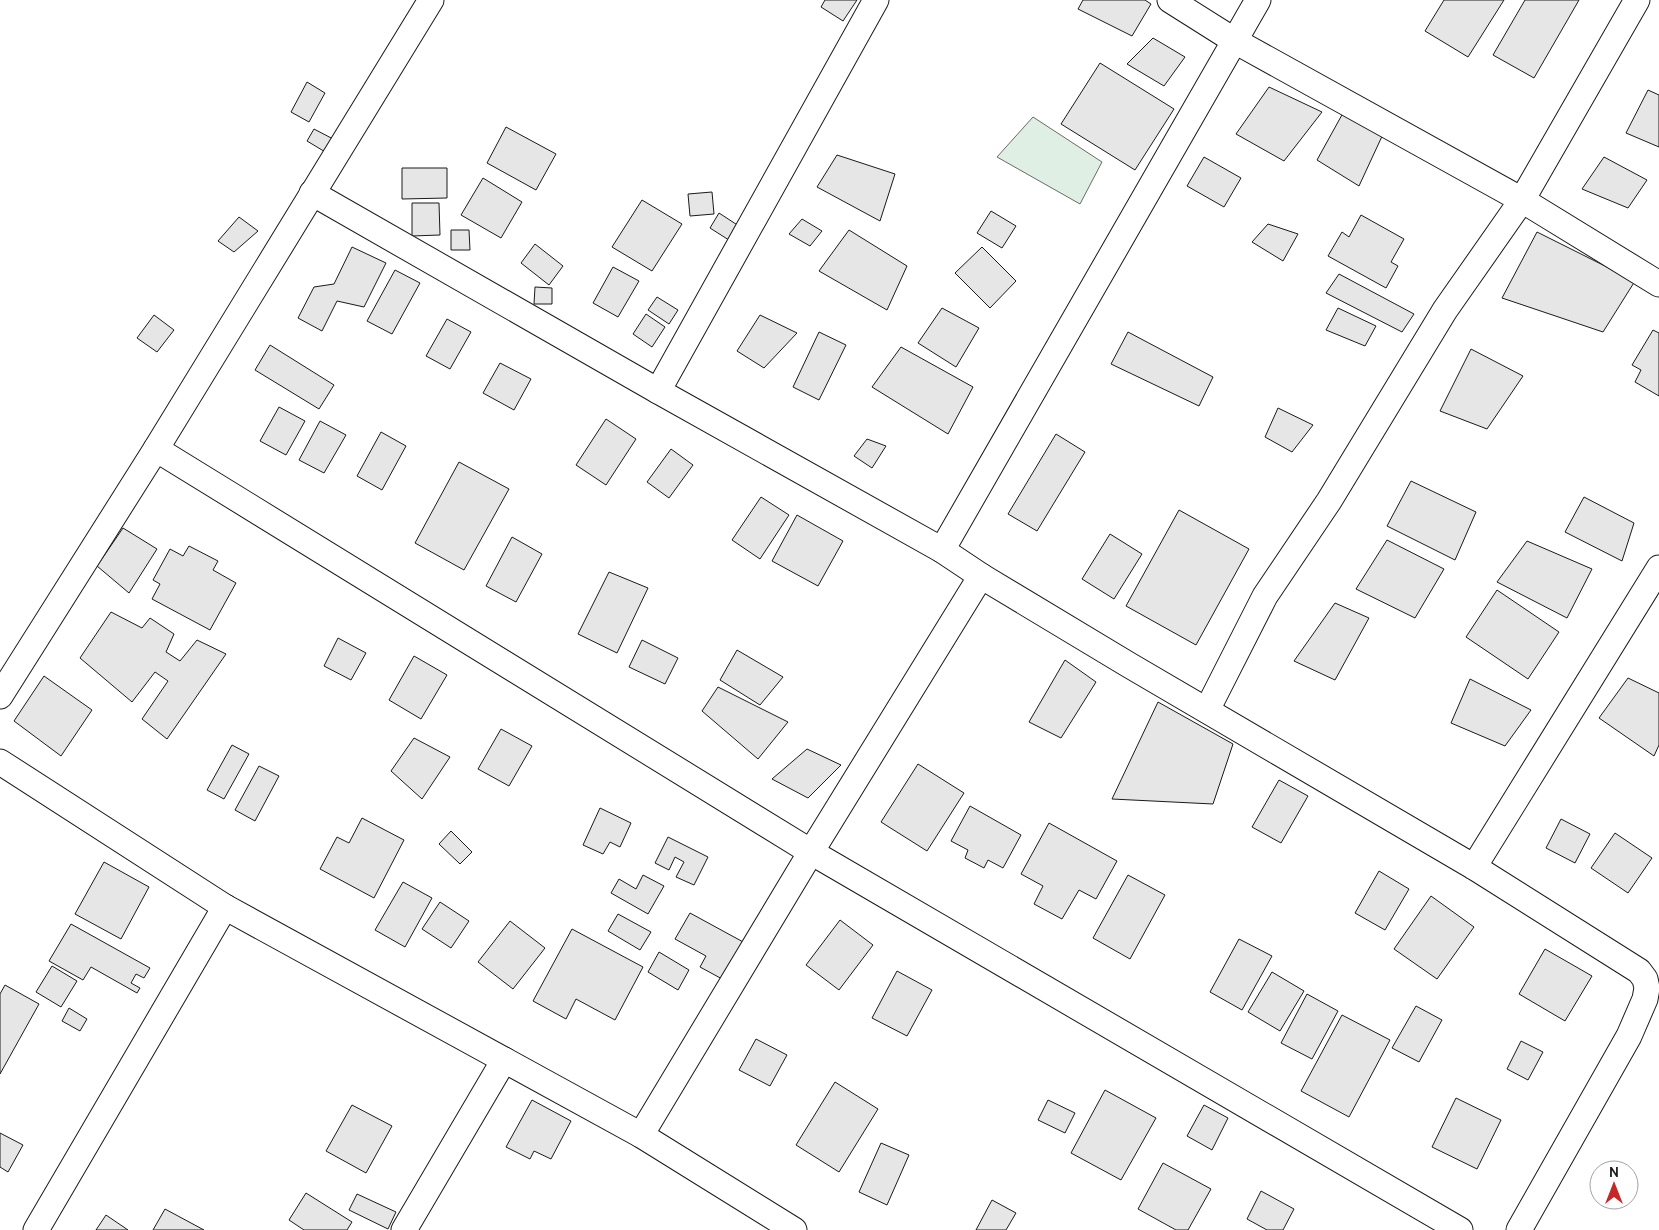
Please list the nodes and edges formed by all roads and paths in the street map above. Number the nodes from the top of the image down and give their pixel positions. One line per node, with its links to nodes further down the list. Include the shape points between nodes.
1 (432, 0): 7 (street)
2 (876, 0): 10 (street)
3 (1170, 0): 6 (street)
4 (1258, 0): 6 (street)
5 (1637, 0): 8 (street)
6 (1235, 40): 8 (street); 12 (street)
7 (312, 193): 10 (street); 11 (street)
8 (1522, 200): 9 (street); 16 (street, via 1445,310 1329,501 1264,596)
9 (1659, 284)
10 (658, 391): 12 (street)
11 (156, 449): 15 (street); 18 (street)
12 (942, 550): 14 (street)
13 (1659, 568): 19 (street)
14 (981, 576): 16 (street); 18 (street)
15 (0, 696)
16 (1207, 710): 19 (street)
17 (0, 762): 20 (street)
18 (811, 852): 22 (street); 26 (street)
19 (1474, 867): 27 (street, via 1639,971 1647,988 1629,1036)
20 (225, 907): 21 (street); 24 (street)
21 (504, 1060): 22 (street); 25 (street)
22 (642, 1135): 23 (street)
23 (785, 1228)
24 (36, 1230)
25 (404, 1230)
26 (1460, 1230)
27 (1519, 1230)

